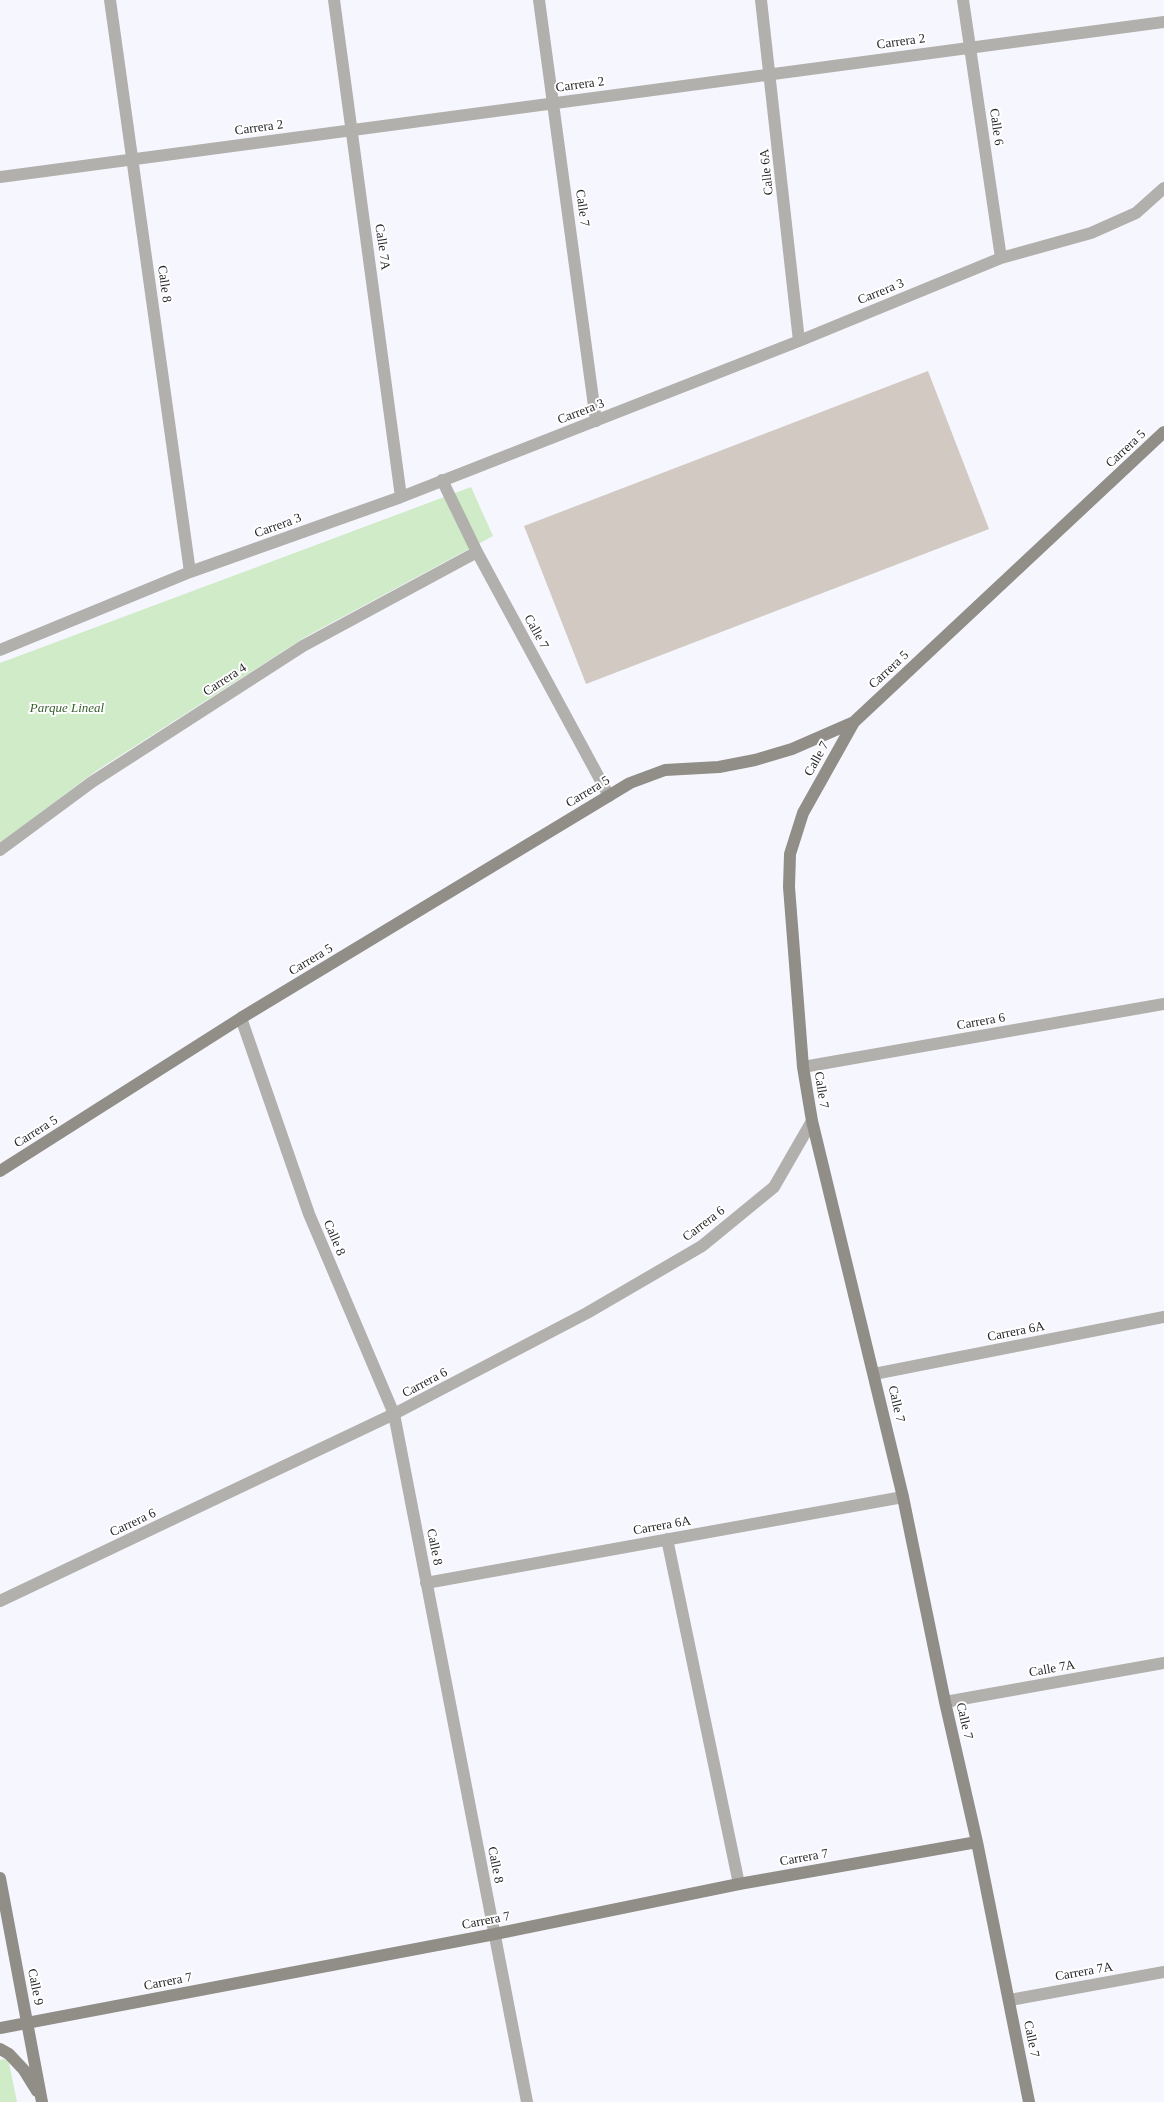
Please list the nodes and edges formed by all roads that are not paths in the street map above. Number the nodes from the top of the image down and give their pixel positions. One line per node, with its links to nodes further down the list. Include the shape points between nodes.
1 (110, 0): 11 (street, Calle 8)
2 (334, 0): 10 (street, Calle 7A)
3 (539, 0): 9 (street, Calle 7)
4 (761, 0): 8 (street, Calle 6A)
5 (963, 0): 7 (street, Calle 6)
6 (1164, 22): 7 (street, Carrera 2)
7 (970, 47): 8 (street, Carrera 2); 14 (street, Calle 6)
8 (770, 74): 9 (street, Carrera 2); 15 (street, Calle 6A)
9 (553, 103): 10 (street, Carrera 2); 16 (street, Calle 7)
10 (352, 130): 11 (street, Carrera 2); 19 (street, Calle 7A)
11 (132, 159): 12 (street, Carrera 2); 21 (street, Calle 8)
12 (0, 177)
13 (1164, 188): 14 (street, Carrera 3, via 1136,213 1092,233)
14 (1001, 258): 15 (street, Carrera 3)
15 (799, 341): 16 (street, Carrera 3)
16 (596, 421): 18 (street, Carrera 3)
17 (1164, 432): 23 (street, Carrera 5)
18 (442, 480): 19 (street, Carrera 3); 20 (street, Calle 7)
19 (401, 497): 21 (street, Carrera 3)
20 (477, 552): 24 (street, Calle 7); 25 (street, Carrera 4, via 303,646 92,782)
21 (190, 572): 22 (street, Carrera 3)
22 (0, 650)
23 (854, 722): 24 (street, Carrera 5, via 792,749 755,760 719,767 665,770 630,783); 28 (street, Calle 7, via 803,813 790,854 789,887)
24 (609, 796): 27 (street, Carrera 5)
25 (0, 850)
26 (1164, 1004): 28 (street, Carrera 6)
27 (241, 1018): 30 (street, Carrera 5); 33 (street, Calle 8, via 309,1214)
28 (803, 1067): 29 (street, Calle 7)
29 (812, 1121): 32 (street, Calle 7); 33 (street, Carrera 6, via 774,1187 702,1246 587,1313)
30 (0, 1171)
31 (1164, 1317): 32 (street, Carrera 6A)
32 (874, 1374): 34 (street, Calle 7)
33 (394, 1414): 36 (street, Calle 8); 37 (street, Carrera 6)
34 (903, 1497): 35 (street, Carrera 6A); 39 (street, Calle 7)
35 (667, 1540): 36 (street, Carrera 6A); 42 (street)
36 (426, 1583): 43 (street, Calle 8)
37 (0, 1601)
38 (1164, 1663): 39 (street, Calle 7A)
39 (945, 1702): 40 (street, Calle 7)
40 (977, 1842): 42 (street, Carrera 7); 45 (street, Calle 7)
41 (0, 1878): 46 (street, Calle 9)
42 (739, 1884): 43 (street, Carrera 7)
43 (495, 1934): 46 (street, Carrera 7); 50 (street, Calle 8)
44 (1164, 1972): 45 (street, Carrera 7A)
45 (1010, 2000): 51 (street, Calle 7)
46 (28, 2023): 47 (street, Carrera 7); 49 (street, Calle 9)
47 (0, 2028)
48 (0, 2049): 49 (street, via 9,2054 24,2070)
49 (41, 2102)
50 (527, 2102)
51 (1029, 2102)

